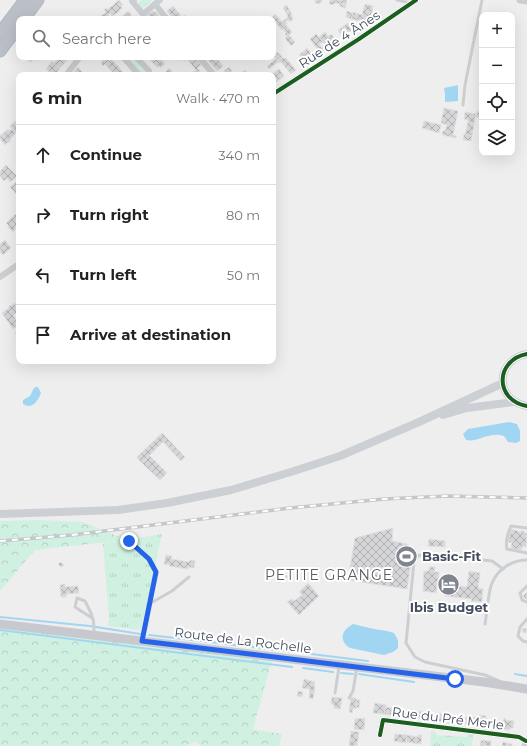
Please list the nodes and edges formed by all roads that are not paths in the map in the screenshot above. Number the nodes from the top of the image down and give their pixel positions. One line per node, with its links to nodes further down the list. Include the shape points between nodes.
1 (25, 0): 13 (highway)
2 (38, 0): 10 (highway)
3 (134, 0): 7 (street, via 132,1 143,14)
4 (397, 0): 8 (lane)
5 (482, 0): 24 (lane, via 464,85)
6 (520, 0): 9 (street)
7 (157, 2): 11 (street)
8 (413, 2): 23 (street, Rue de 4 Ânes)
9 (527, 2)
10 (26, 16)
11 (165, 16)
12 (16, 30): 14 (highway)
13 (0, 33)
14 (0, 51)
15 (78, 60): 19 (street)
16 (126, 60): 20 (street)
17 (139, 60): 21 (street)
18 (202, 60): 22 (street)
19 (68, 72)
20 (136, 72)
21 (149, 72)
22 (212, 72)
23 (276, 92)
24 (463, 105)
25 (16, 266): 26 (street)
26 (0, 277)
27 (527, 354): 28 (main road, via 519,355 506,366)
28 (503, 383): 29 (main road); 31 (main road)
29 (514, 402): 30 (main road); 31 (main road, via 467,408)
30 (527, 406)
31 (419, 421): 32 (main road, via 340,456 231,490 118,510)
32 (0, 514)
33 (527, 528): 35 (lane, via 511,526 506,545 507,549)
34 (129, 541): 41 (lane, via 149,559 156,572)
35 (527, 553)
36 (527, 560): 37 (lane)
37 (502, 569): 45 (lane, via 492,583); 52 (lane, via 492,561 424,554 418,556 414,562 406,643 415,657 425,662 485,675)
38 (189, 577): 41 (lane, via 172,591)
39 (527, 586): 40 (lane, via 520,593 522,600)
40 (527, 602)
41 (149, 604): 47 (lane)
42 (527, 619): 48 (lane, via 520,626 518,636)
43 (93, 620): 43 (lane, via 85,601 77,598 75,607); 46 (lane)
44 (0, 624): 46 (main road, Route de La Rochelle)
45 (485, 624)
46 (94, 635): 47 (main road, Route de La Rochelle)
47 (142, 641): 49 (main road, Route de La Rochelle)
48 (527, 642)
49 (339, 665): 50 (main road, Route de La Rochelle); 55 (lane)
50 (357, 667): 51 (main road, Route de La Rochelle); 56 (lane, via 353,691)
51 (484, 682): 52 (main road, Route de La Rochelle); 54 (main road, Route de La Rochelle)
52 (504, 682): 53 (main road, Route de La Rochelle)
53 (527, 684)
54 (527, 689)
55 (335, 693)
56 (349, 698)
57 (380, 736): 58 (street, Rue du Pré Merle, via 383,720 519,737)
58 (526, 743)

